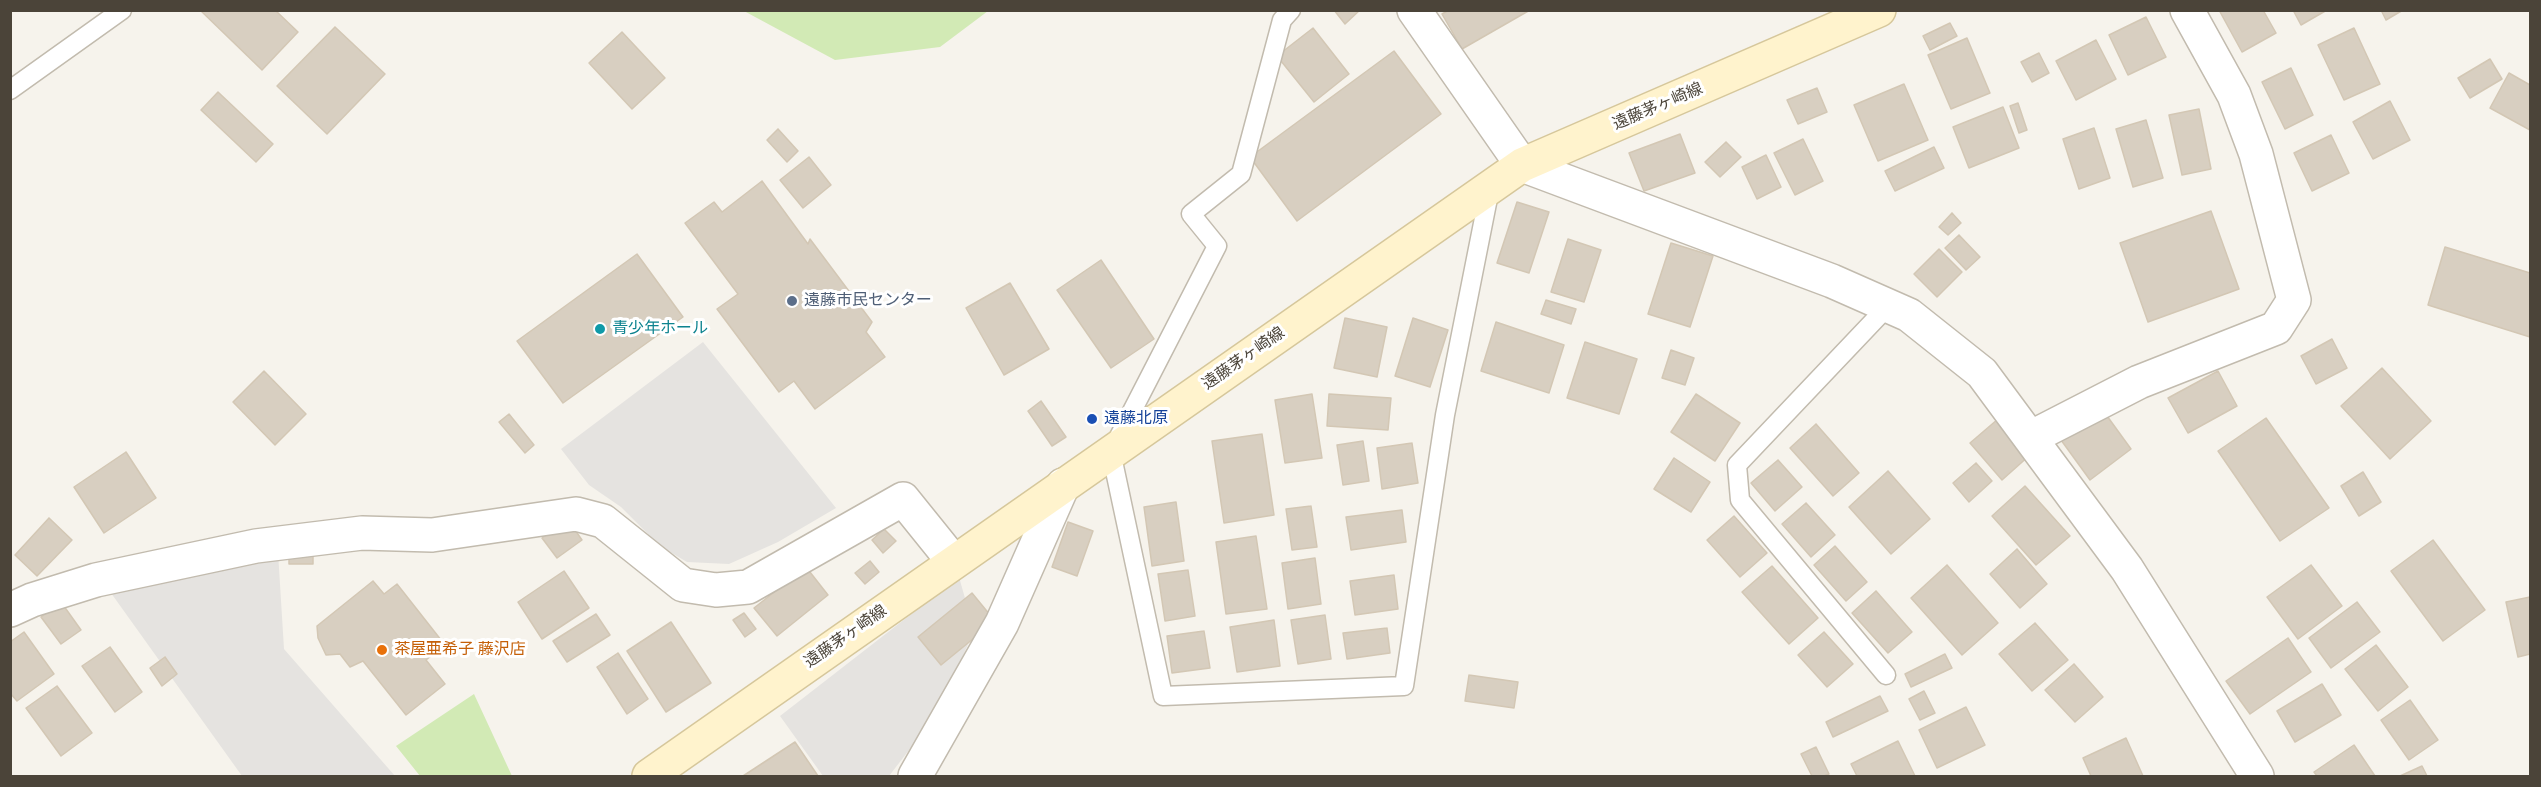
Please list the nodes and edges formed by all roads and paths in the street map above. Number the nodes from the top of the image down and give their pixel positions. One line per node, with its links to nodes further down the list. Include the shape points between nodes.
1 (122, 10): 6 (lane)
2 (1291, 10): 11 (lane, via 1282,20 1241,174 1191,214 1217,246)
3 (1414, 10): 7 (street)
4 (1879, 10): 7 (main road, 遠藤茅ヶ崎線)
5 (2187, 10): 10 (street, via 2238,105 2256,154 2294,300 2276,328 2139,382)
6 (10, 90)
7 (1522, 165): 8 (main road, 遠藤茅ヶ崎線); 9 (street, via 1832,281)
8 (1490, 188): 11 (main road, 遠藤茅ヶ崎線); 11 (lane, via 1445,415 1404,686 1163,696)
9 (1888, 306): 10 (street, via 1909,315 1982,373); 15 (lane, via 1737,465 1740,500)
10 (2030, 438): 18 (street, via 2127,570)
11 (1111, 452): 12 (main road, 遠藤茅ヶ崎線)
12 (1063, 485): 13 (main road, 遠藤茅ヶ崎線); 17 (street, via 1002,623)
13 (953, 561): 14 (street, via 903,499 748,587 716,590 683,585 603,521 576,514 432,536 362,533 256,546 96,580); 16 (main road, 遠藤茅ヶ崎線)
14 (10, 610)
15 (1886, 675)
16 (649, 777)
17 (915, 777)
18 (2257, 777)

